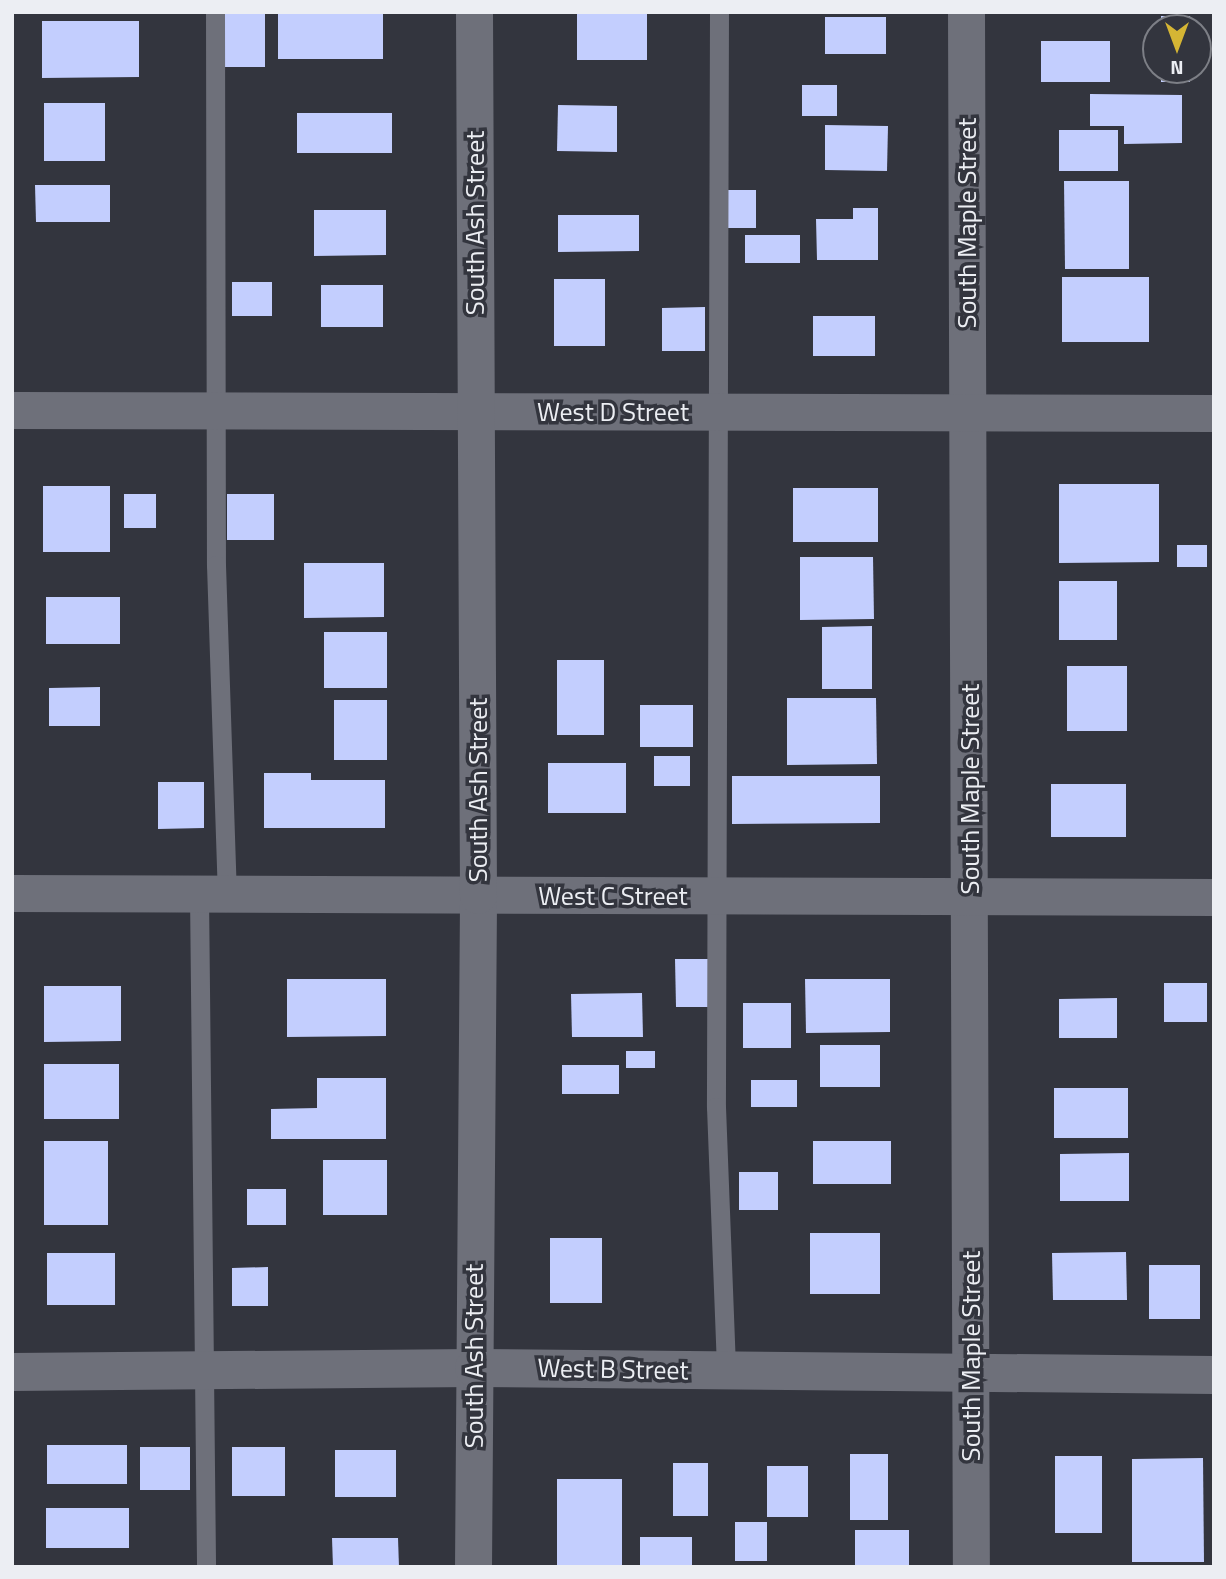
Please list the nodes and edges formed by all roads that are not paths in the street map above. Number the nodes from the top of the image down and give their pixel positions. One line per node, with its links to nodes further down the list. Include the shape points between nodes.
1 (215, 12): 6 (lane)
2 (474, 12): 7 (street, South Ash Street)
3 (719, 12): 8 (lane)
4 (967, 12): 9 (street, South Maple Street)
5 (12, 410): 6 (street, West D Street)
6 (216, 411): 7 (street, West D Street); 12 (lane)
7 (477, 412): 8 (street, West D Street); 13 (street, South Ash Street)
8 (718, 412): 9 (street, West D Street); 14 (lane)
9 (968, 412): 10 (street, West D Street); 15 (street, South Maple Street)
10 (1214, 413)
11 (12, 892): 12 (street, West C Street)
12 (213, 894): 13 (street, West C Street); 18 (lane)
13 (478, 895): 14 (street, West C Street); 17 (street, South Ash Street)
14 (717, 896): 15 (street, West C Street); 19 (lane, via 716,1107)
15 (970, 897): 16 (street, West C Street); 21 (street, South Maple Street)
16 (1214, 897)
17 (474, 1368): 18 (street, West B Street); 19 (street, West B Street); 24 (street, South Ash Street)
18 (203, 1371): 20 (street, West B Street); 23 (lane)
19 (726, 1371): 21 (street, West B Street)
20 (12, 1372)
21 (971, 1374): 22 (street, West B Street); 25 (street, South Maple Street)
22 (1214, 1375)
23 (206, 1567)
24 (473, 1567)
25 (971, 1567)

